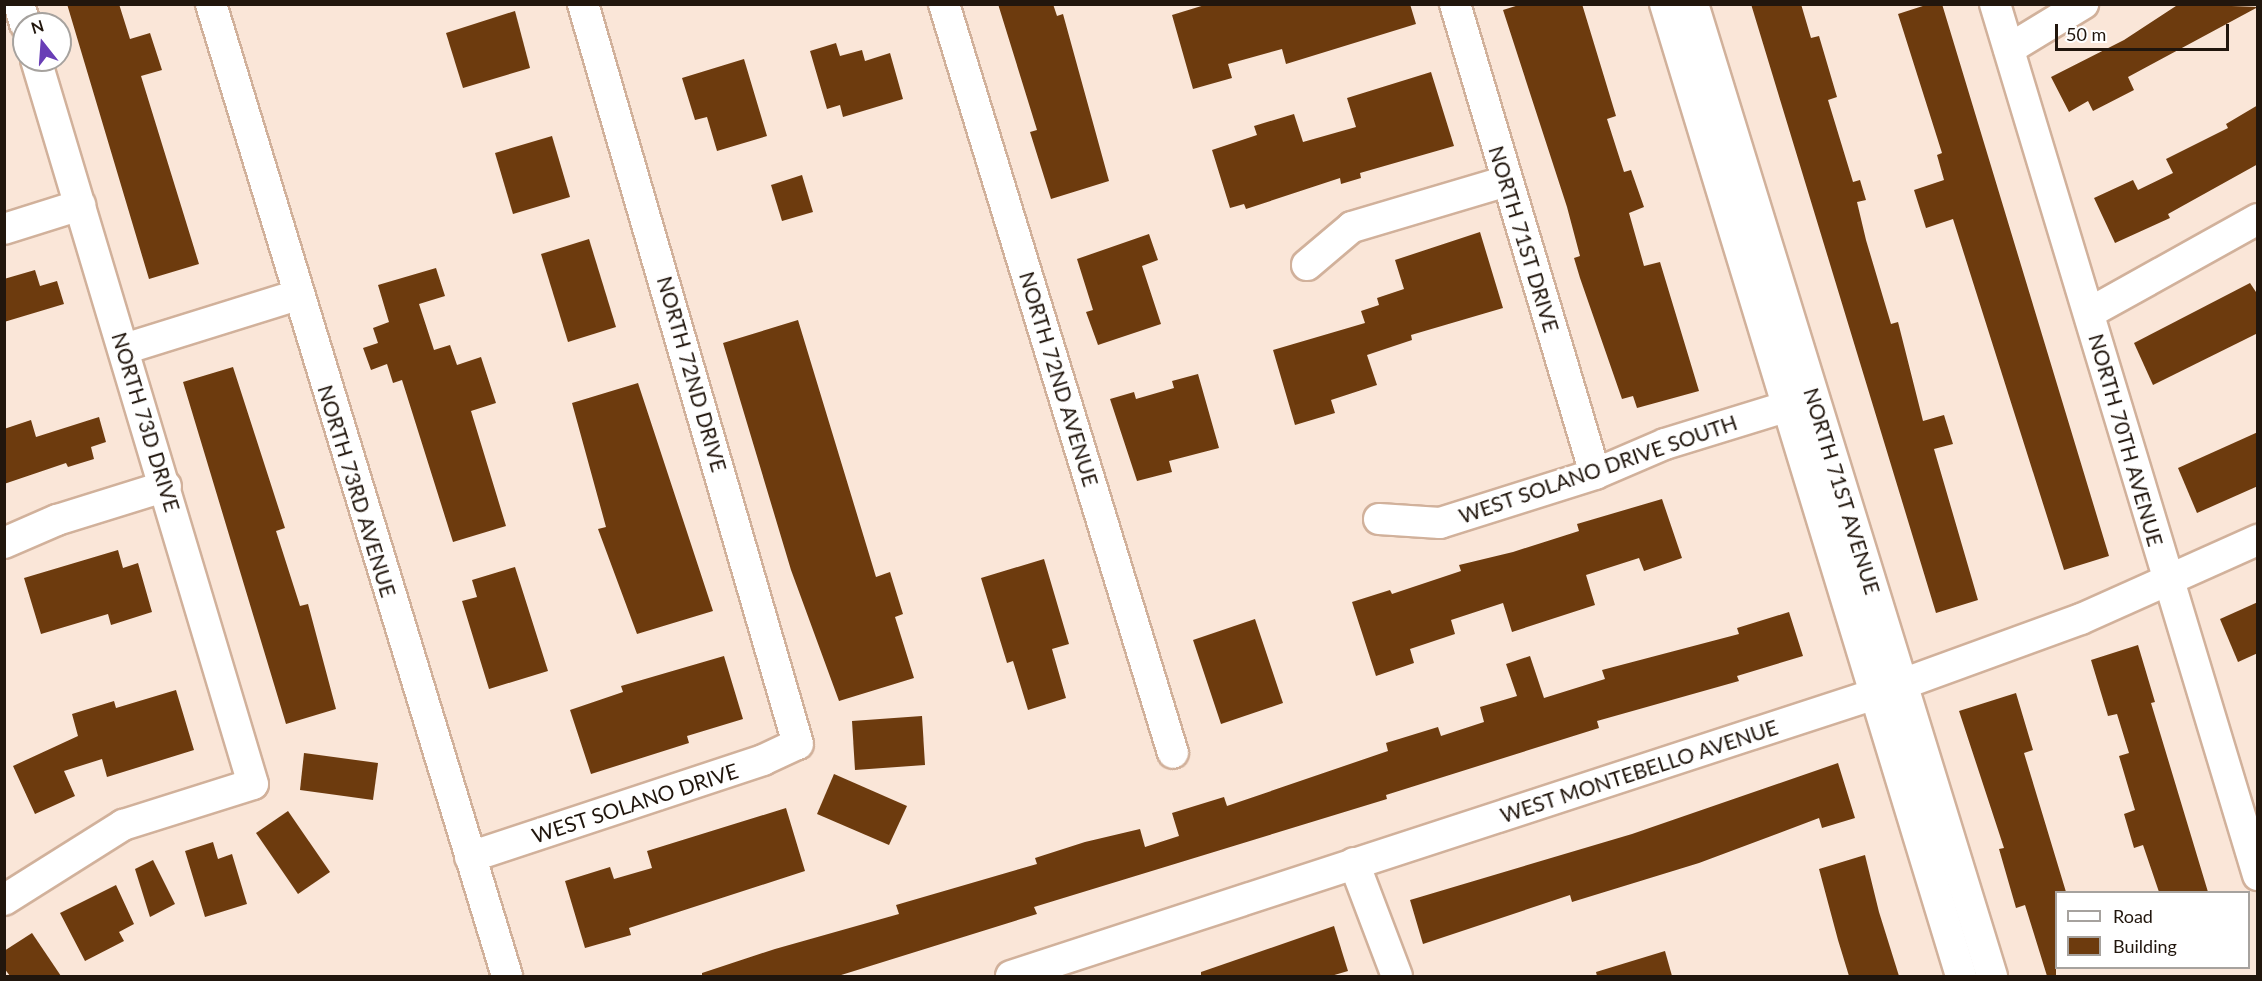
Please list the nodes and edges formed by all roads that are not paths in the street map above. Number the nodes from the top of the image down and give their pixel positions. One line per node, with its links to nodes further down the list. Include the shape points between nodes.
1 (211, 4): 16 (street, NORTH 73RD AVENUE)
2 (583, 4): 27 (street, NORTH 72ND DRIVE)
3 (944, 4): 28 (street, NORTH 72ND AVENUE)
4 (1455, 4): 11 (street, NORTH 71ST DRIVE)
5 (1665, 4): 19 (street, NORTH 71ST AVENUE)
6 (1693, 4): 19 (street, NORTH 71ST AVENUE)
7 (1995, 4): 9 (street, NORTH 70TH AVENUE)
8 (2083, 4): 9 (street)
9 (2009, 49): 17 (street, NORTH 70TH AVENUE)
10 (40, 72): 12 (street, NORTH 73D DRIVE)
11 (1507, 181): 15 (street, via 1352,227); 20 (street, NORTH 71ST DRIVE)
12 (80, 205): 14 (street); 18 (street, NORTH 73D DRIVE)
13 (2258, 219): 17 (street)
14 (4, 229)
15 (1307, 265)
16 (297, 295): 18 (street); 29 (street, NORTH 73RD AVENUE)
17 (2089, 313): 25 (street, NORTH 70TH AVENUE)
18 (124, 349): 21 (street, NORTH 73D DRIVE)
19 (1801, 402): 20 (street, WEST SOLANO DRIVE SOUTH, via 1665,444); 26 (street, NORTH 71ST AVENUE)
20 (1595, 474): 22 (street, WEST SOLANO DRIVE SOUTH, via 1440,523)
21 (166, 486): 24 (street, via 57,520); 32 (street, NORTH 73D DRIVE, via 253,784 123,825)
22 (1379, 519)
23 (2258, 540): 25 (street, WEST MONTEBELLO AVENUE)
24 (4, 543)
25 (2169, 584): 26 (street, WEST MONTEBELLO AVENUE); 31 (street, NORTH 70TH AVENUE)
26 (1888, 689): 30 (street, WEST MONTEBELLO AVENUE); 36 (street, NORTH 71ST AVENUE); 37 (street, NORTH 71ST AVENUE)
27 (798, 744): 29 (street, WEST SOLANO DRIVE, via 763,760)
28 (1173, 753)
29 (470, 857): 33 (street, NORTH 73RD AVENUE)
30 (1354, 862): 34 (street, WEST MONTEBELLO AVENUE); 35 (street)
31 (2256, 862)
32 (4, 900)
33 (507, 976)
34 (1011, 976)
35 (1397, 976)
36 (1961, 976)
37 (1992, 976)

